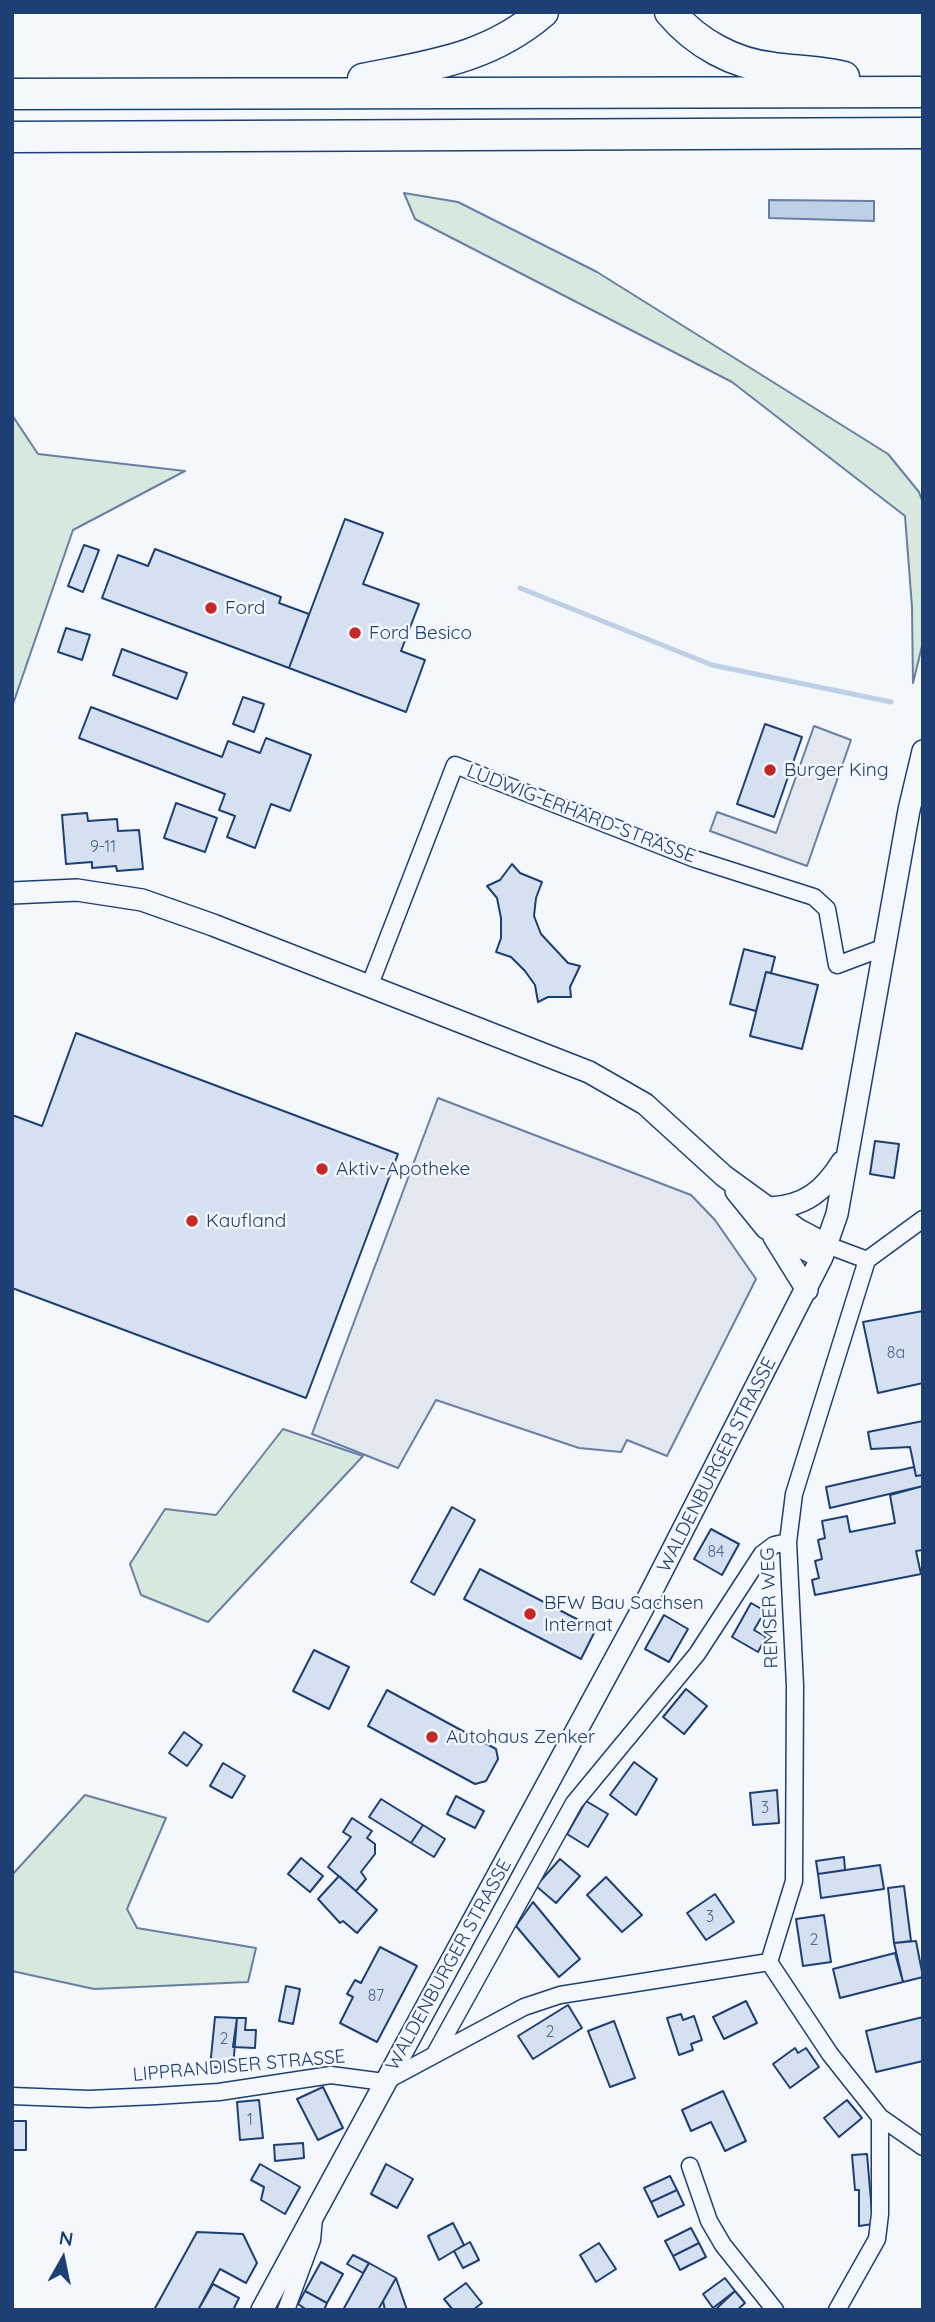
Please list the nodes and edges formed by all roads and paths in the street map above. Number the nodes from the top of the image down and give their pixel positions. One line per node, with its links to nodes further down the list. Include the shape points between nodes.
1 (543, 12): 3 (highway, via 512,36 474,55)
2 (670, 12): 4 (highway, via 692,34 724,54 770,68 842,76)
3 (301, 92): 4 (highway); 6 (highway)
4 (880, 92): 5 (highway)
5 (923, 92)
6 (12, 94)
7 (923, 133): 8 (highway)
8 (12, 137)
9 (923, 751): 11 (street, WALDENBURGER STRASSE)
10 (12, 893): 12 (street, via 77,890 142,900)
11 (885, 947): 12 (street, LUDWIG-ERHARD-STRASSE, via 837,965 827,909 814,897 695,859 455,765); 13 (street, WALDENBURGER STRASSE)
12 (369, 987): 14 (street, via 599,1077 645,1104)
13 (848, 1155): 14 (street, via 819,1192); 16 (street, WALDENBURGER STRASSE)
14 (768, 1218): 16 (street); 18 (street)
15 (923, 1219): 17 (street)
16 (824, 1251): 17 (street); 18 (street, WALDENBURGER STRASSE)
17 (867, 1260): 19 (street, REMSER WEG, via 794,1494)
18 (807, 1290): 22 (street, WALDENBURGER STRASSE, via 639,1616)
19 (788, 1542): 20 (street, REMSER WEG, via 795,1686 794,1881); 21 (street, via 762,1554 698,1654 574,1803)
20 (769, 1962): 21 (street, via 560,1995 524,2007); 24 (street, via 830,2054)
21 (436, 2052): 22 (street)
22 (384, 2082): 23 (street, LIPPRANDISER STRASSE, via 331,2076 156,2096); 27 (street, WALDENBURGER STRASSE)
23 (12, 2096)
24 (880, 2117): 25 (street); 31 (street, via 877,2239)
25 (923, 2147)
26 (690, 2166): 30 (street, via 709,2221 723,2245)
27 (315, 2212): 28 (street, WALDENBURGER STRASSE); 29 (street, via 312,2240)
28 (262, 2310)
29 (286, 2310)
30 (775, 2310)
31 (837, 2310)

